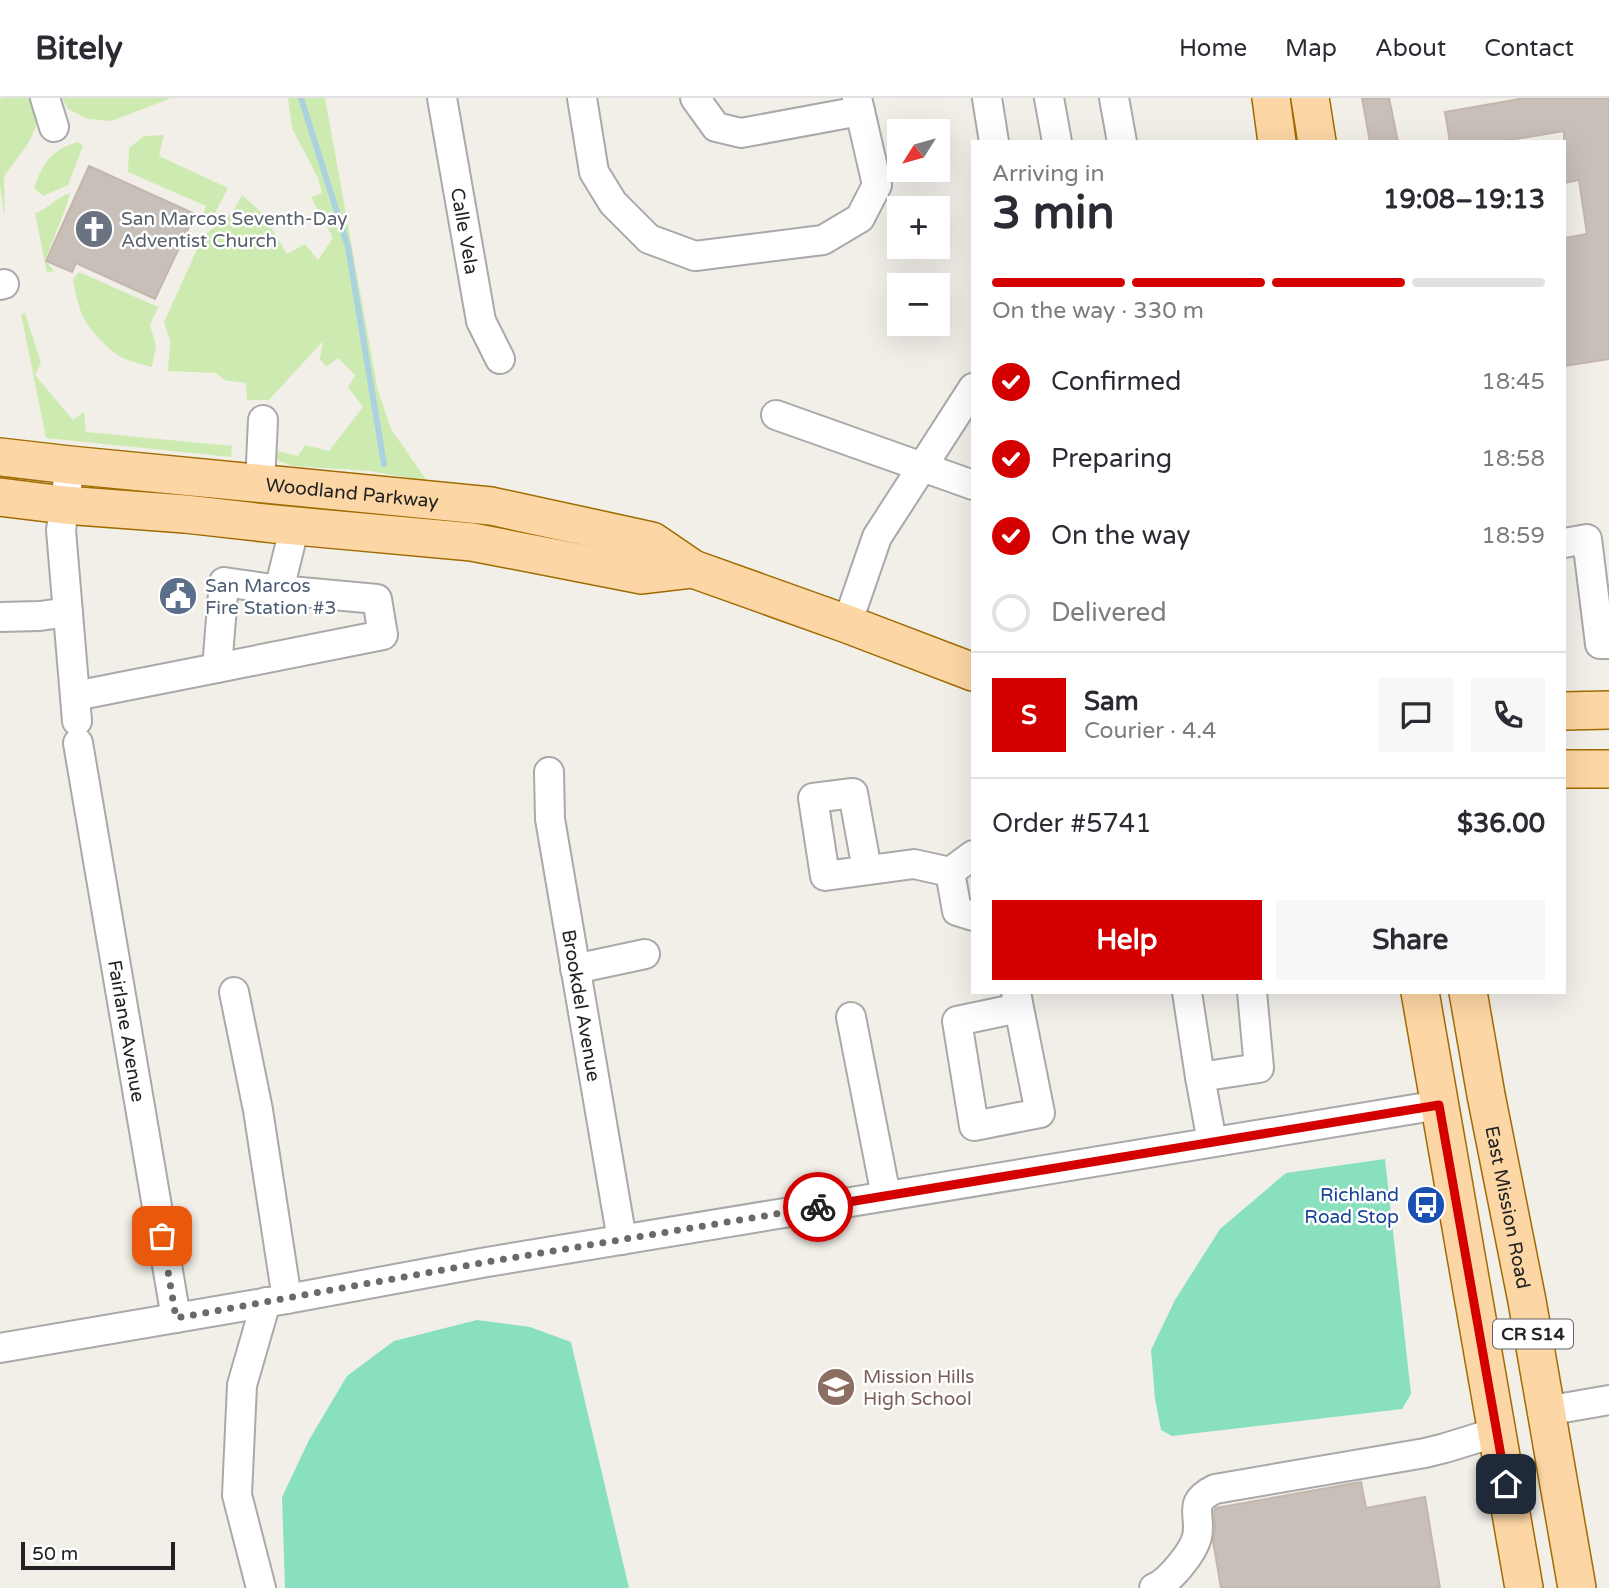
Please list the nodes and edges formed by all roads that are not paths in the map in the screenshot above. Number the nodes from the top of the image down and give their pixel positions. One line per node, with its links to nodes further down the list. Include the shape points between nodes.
1 (45, 98): 11 (street)
2 (443, 98): 17 (street, Calle Vela, via 481,321)
3 (582, 98): 10 (street, via 594,172 613,203 649,239 695,256 823,240 860,218 877,185)
4 (695, 98): 10 (street, via 716,127 741,134)
5 (987, 98): 12 (street)
6 (1049, 98): 13 (street)
7 (1114, 98): 14 (street)
8 (1271, 98): 15 (main road)
9 (1310, 98): 16 (main road)
10 (859, 105)
11 (54, 127)
12 (994, 140)
13 (1057, 140)
14 (1122, 140)
15 (1277, 140)
16 (1317, 140)
17 (500, 359)
18 (971, 391): 23 (street)
19 (776, 415): 23 (street)
20 (263, 420): 24 (street)
21 (0, 457): 22 (main road, Woodland Parkway)
22 (70, 465): 24 (main road, Woodland Parkway); 27 (street, Fairlane Avenue)
23 (922, 467): 25 (street); 34 (street, via 877,537)
24 (260, 484): 30 (main road, Woodland Parkway, via 491,506 652,541)
25 (971, 484)
26 (0, 497): 27 (main road, Woodland Parkway)
27 (64, 505): 28 (main road, Woodland Parkway); 32 (street, Fairlane Avenue, via 61,530)
28 (295, 525): 30 (main road, Woodland Parkway, via 472,542 642,575); 31 (street)
29 (1566, 543): 35 (street, via 1587,539 1600,644)
30 (693, 569): 34 (main road, Woodland Parkway)
31 (279, 590): 36 (street, via 224,582); 36 (street, via 377,599 383,635)
32 (68, 612): 33 (street); 40 (street, Fairlane Avenue)
33 (0, 617)
34 (847, 624): 37 (main road, Woodland Parkway)
35 (1609, 644)
36 (217, 668): 40 (street)
37 (971, 671)
38 (1609, 710): 39 (main road)
39 (1566, 711)
40 (77, 720): 60 (street, Fairlane Avenue)
41 (549, 772): 47 (street, Brookdel Avenue, via 550,819)
42 (971, 856): 44 (street)
43 (867, 870): 44 (street, via 914,864)
44 (950, 872): 45 (street, via 957,911)
45 (971, 915)
46 (645, 954): 47 (street)
47 (575, 969): 58 (street, Brookdel Avenue)
48 (234, 992): 59 (street, via 260,1122)
49 (1187, 994): 54 (street)
50 (1252, 994): 54 (street, via 1259,1068)
51 (1420, 994): 55 (main road, CR S14)
52 (1468, 994): 63 (main road, East Mission Road / CR S14)
53 (851, 1017): 57 (street)
54 (1200, 1077): 56 (street)
55 (1439, 1105): 56 (street); 64 (main road, CR S14)
56 (1212, 1142): 57 (street)
57 (886, 1196): 58 (street)
58 (622, 1240): 59 (street)
59 (277, 1300): 60 (street); 65 (street, via 242,1385 237,1495)
60 (176, 1318): 61 (street)
61 (0, 1348)
62 (1609, 1400): 63 (street)
63 (1546, 1411): 68 (main road, East Mission Road / CR S14)
64 (1497, 1432): 66 (street, via 1425,1453 1204,1494 1196,1512 1197,1536 1190,1553); 67 (main road, CR S14)
65 (261, 1588)
66 (1154, 1588)
67 (1524, 1588)
68 (1577, 1588)

